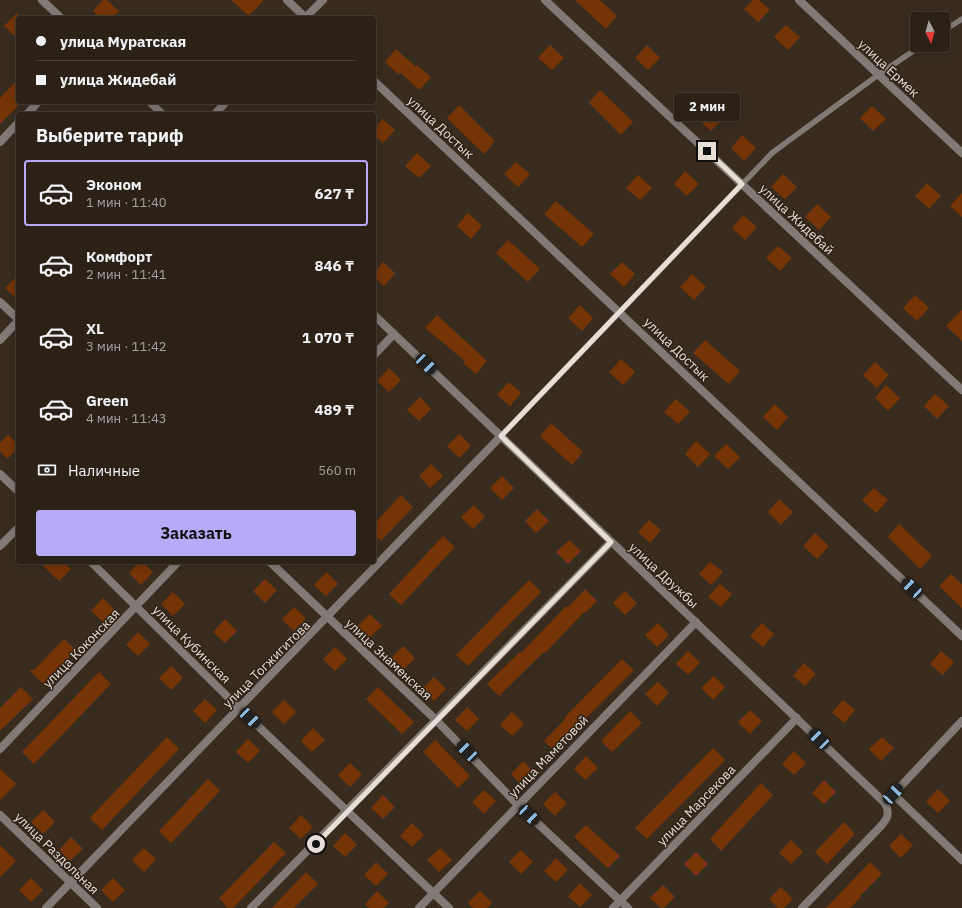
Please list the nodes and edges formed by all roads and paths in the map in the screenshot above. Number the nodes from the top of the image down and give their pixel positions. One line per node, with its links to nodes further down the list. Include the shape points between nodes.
1 (42, 0): 6 (street)
2 (287, 0): 7 (street)
3 (322, 0): 8 (street)
4 (546, 0): 23 (street, улица Жидебай)
5 (799, 0): 12 (street, улица Ермек)
6 (59, 16)
7 (304, 16)
8 (308, 16)
9 (962, 19): 10 (lane)
10 (950, 27)
11 (911, 52): 12 (lane)
12 (878, 74): 22 (street, улица Ермек); 23 (lane, via 772,153)
13 (376, 83): 25 (street, улица Достык)
14 (36, 104): 17 (street)
15 (152, 104): 18 (street)
16 (224, 104): 19 (street)
17 (29, 112)
18 (160, 112)
19 (217, 112)
20 (16, 125): 21 (street)
21 (0, 142)
22 (962, 153)
23 (742, 184): 25 (lane); 32 (street, улица Жидебай)
24 (0, 302): 27 (street)
25 (620, 311): 33 (lane); 45 (street, улица Достык)
26 (376, 317): 29 (street, улица Дружбы)
27 (16, 318)
28 (16, 322): 30 (street)
29 (394, 334): 31 (street); 33 (street, улица Дружбы)
30 (0, 340)
31 (376, 353)
32 (962, 390)
33 (501, 436): 37 (street, улица Дружбы); 43 (street, улица Тогжигитова)
34 (0, 474): 35 (street)
35 (16, 489)
36 (16, 530): 38 (street)
37 (611, 542): 44 (street, улица Дружбы); 48 (street)
38 (0, 546)
39 (94, 564): 42 (street, улица Кубинская)
40 (176, 564): 42 (street, улица Коконская)
41 (272, 564): 43 (street, улица Знаменская)
42 (137, 606): 46 (street, улица Кубинская); 50 (street, улица Коконская)
43 (327, 618): 46 (street, улица Тогжигитова); 48 (street, улица Знаменская)
44 (696, 622): 47 (street, улица Дружбы); 53 (street, улица Маметовой)
45 (962, 636)
46 (239, 708): 54 (street, улица Кубинская); 57 (street, улица Тогжигитова)
47 (797, 718): 52 (street, улица Дружбы); 59 (street, улица Марсекова)
48 (436, 720): 53 (street, улица Знаменская); 54 (street)
49 (962, 721): 51 (street)
50 (0, 749)
51 (893, 794): 52 (street); 56 (street)
52 (885, 802): 67 (street, via 888,818)
53 (518, 804): 58 (street, улица Маметовой); 59 (street, улица Знаменская)
54 (348, 811): 58 (street, улица Кубинская); 62 (street)
55 (0, 815): 57 (street, улица Раздольная)
56 (962, 860)
57 (71, 883): 60 (street, улица Тогжигитова); 61 (street, улица Раздольная)
58 (433, 893): 63 (street, улица Маметовой); 64 (street, улица Кубинская)
59 (620, 901): 65 (street, улица Марсекова); 66 (street, улица Знаменская)
60 (46, 908)
61 (97, 908)
62 (251, 908)
63 (418, 908)
64 (449, 908)
65 (613, 908)
66 (628, 908)
67 (802, 908)

